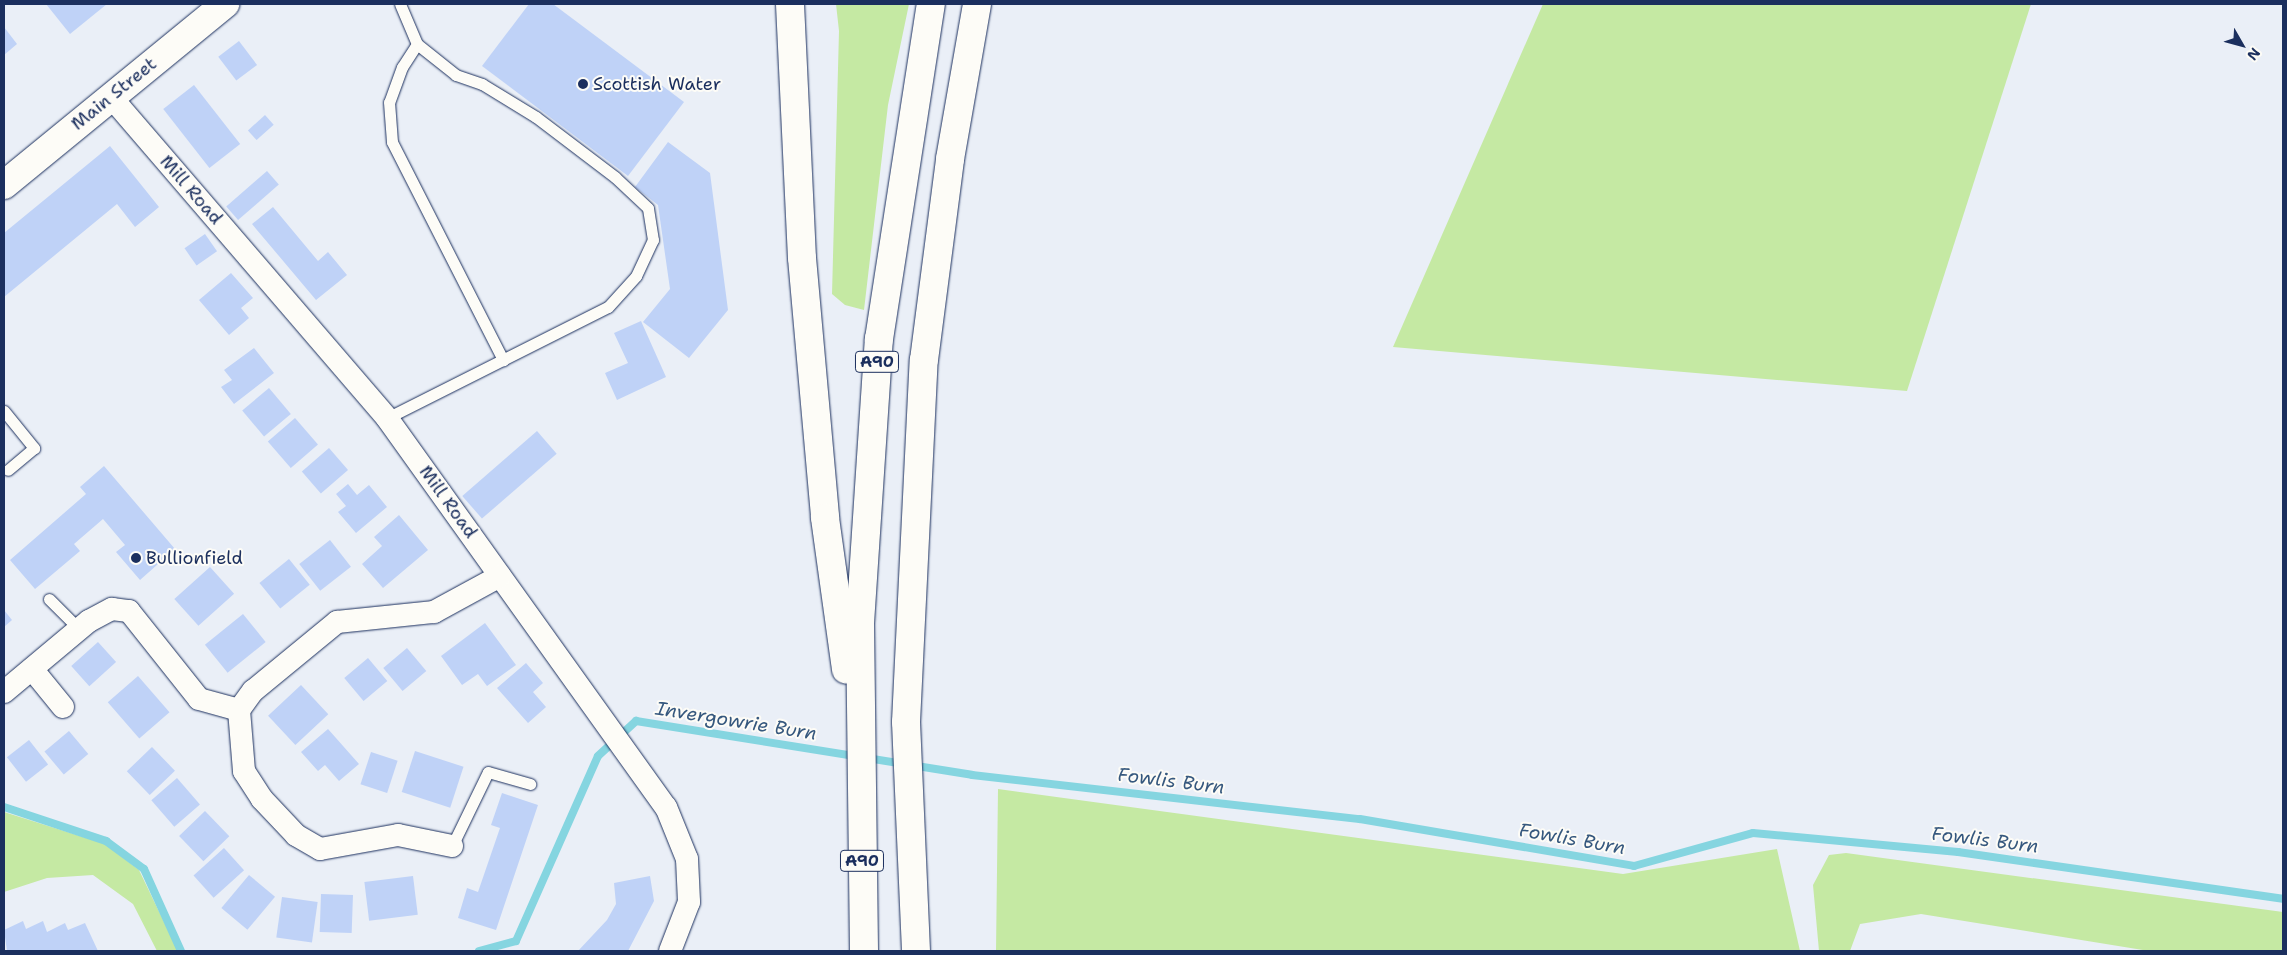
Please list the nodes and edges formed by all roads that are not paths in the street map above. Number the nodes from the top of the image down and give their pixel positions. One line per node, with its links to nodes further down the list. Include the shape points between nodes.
1 (225, 4): 7 (main road, Main Street)
2 (400, 4): 6 (lane)
3 (790, 4): 20 (main road, via 802,258 826,518)
4 (931, 4): 20 (main road, A90, via 879,339 860,623)
5 (977, 4): 25 (main road, A90, via 950,159 924,360 906,722)
6 (417, 44): 9 (lane, via 402,67 389,102 392,142); 9 (lane, via 456,75 482,84 536,117 648,208 653,240 636,276 608,307)
7 (111, 97): 8 (main road, Main Street); 11 (street, Mill Road)
8 (4, 185)
9 (503, 360): 11 (lane)
10 (4, 411): 12 (lane, via 34,448)
11 (388, 418): 13 (street, Mill Road)
12 (8, 470)
13 (500, 576): 19 (street, via 434,612 337,622 253,691); 23 (street, Mill Road, via 619,736 666,808 688,860 689,902)
14 (49, 599): 15 (lane)
15 (79, 629): 16 (street); 19 (street, via 112,608 130,611 199,699)
16 (32, 669): 17 (street); 18 (street)
17 (4, 692)
18 (63, 707)
19 (239, 710): 22 (street, via 244,771 262,799 296,835 320,849 398,834)
20 (858, 723): 24 (main road, A90)
21 (530, 784): 22 (lane, via 488,772)
22 (452, 846)
23 (670, 951)
24 (864, 951)
25 (916, 951)

